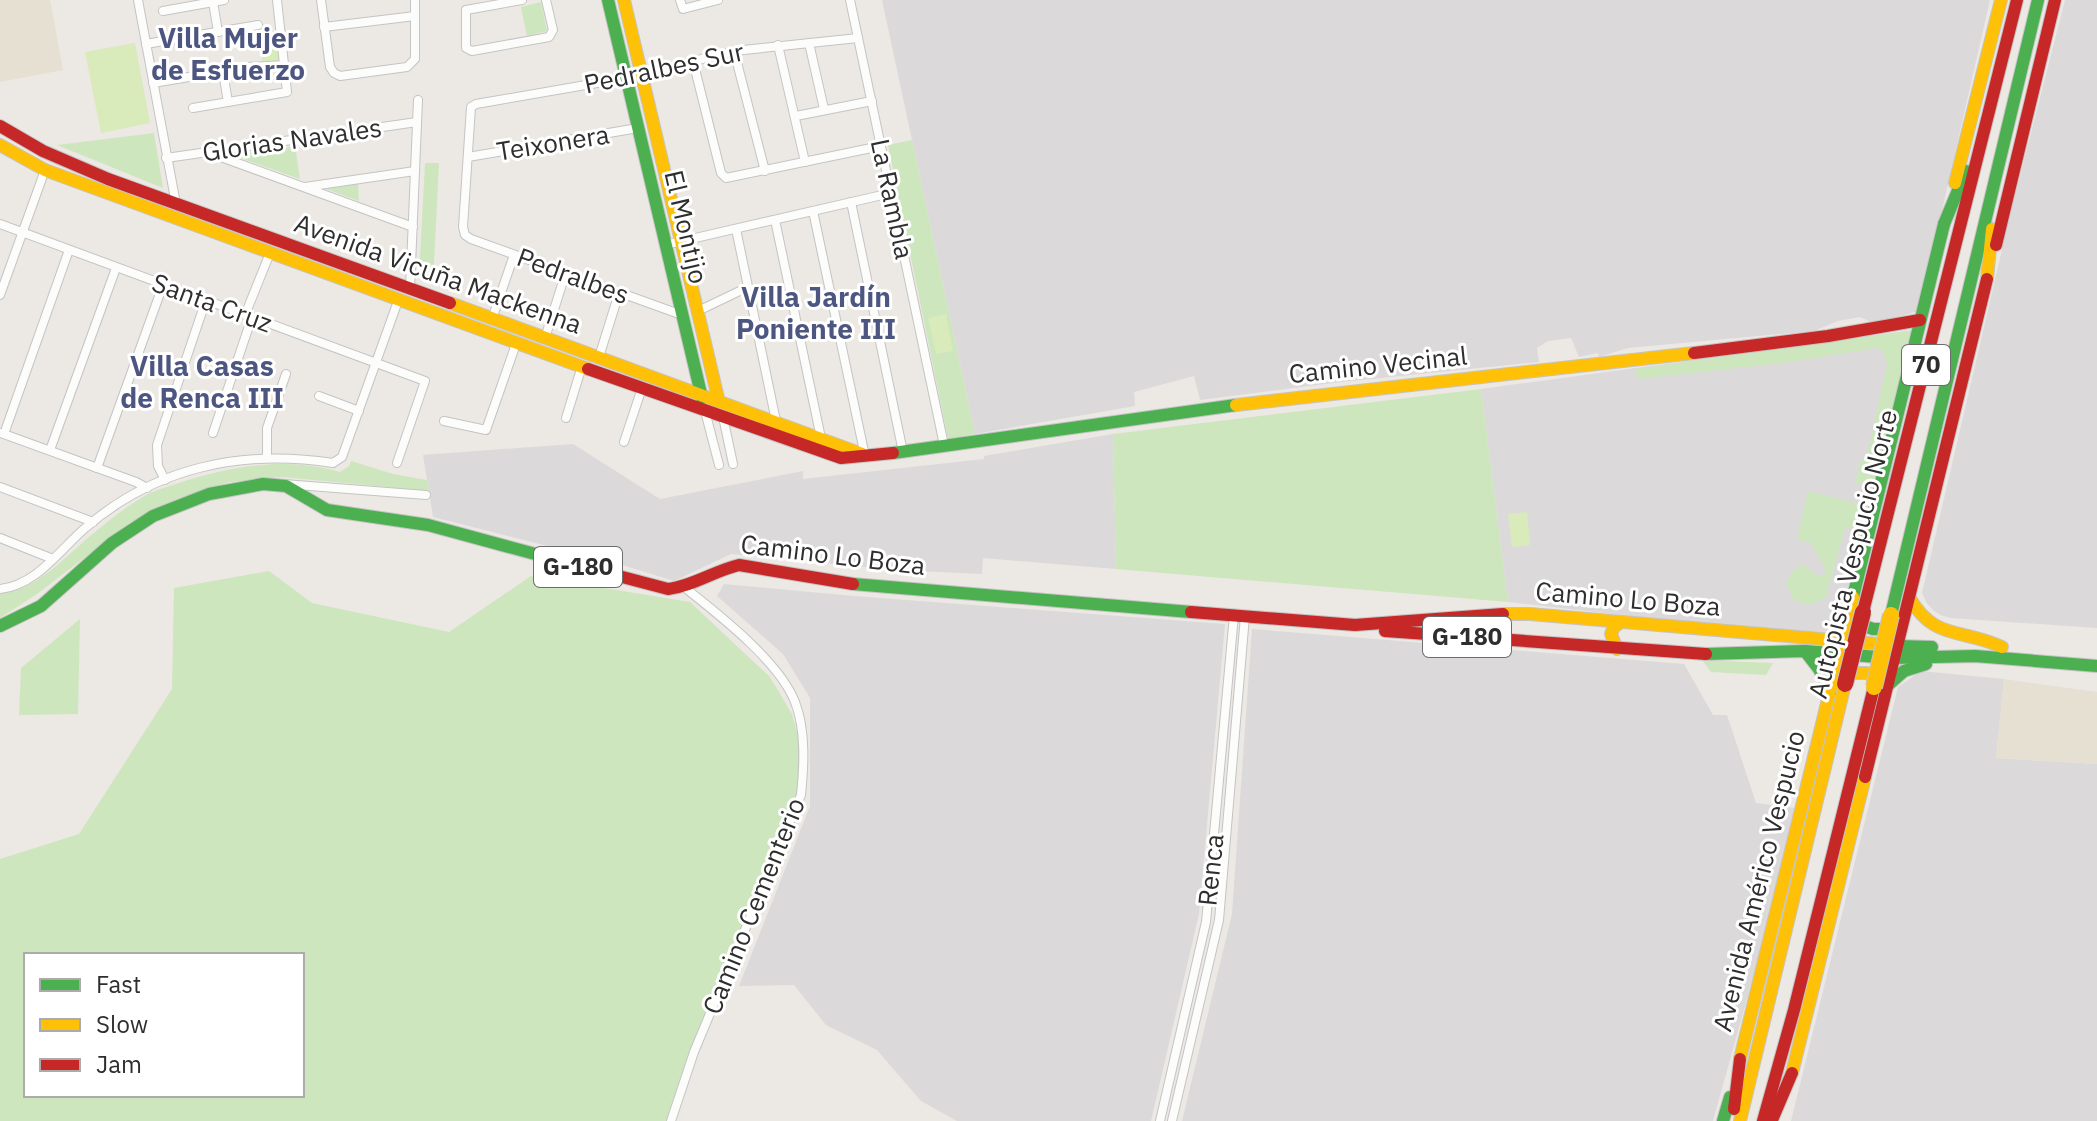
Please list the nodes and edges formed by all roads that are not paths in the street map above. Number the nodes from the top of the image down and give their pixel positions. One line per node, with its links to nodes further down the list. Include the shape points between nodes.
1 (138, 0): 25 (street)
2 (224, 0): 17 (street)
3 (277, 0): 29 (street)
4 (321, 0): 21 (street)
5 (415, 0): 19 (street)
6 (522, 0): 7 (street, via 466,10 464,44 472,51 552,34)
7 (546, 0)
8 (608, 0): 31 (main road, El Montijo)
9 (624, 0): 31 (main road, El Montijo)
10 (680, 0): 11 (street, via 683,9)
11 (718, 0)
12 (850, 0): 23 (street, La Rambla)
13 (2001, 0): 60 (main road, Avenida Américo Vespucio)
14 (2017, 0): 39 (main road, Autopista Vespucio Norte / 70)
15 (2038, 0): 52 (main road, Autopista Vespucio Norte / 70)
16 (2055, 0): 71 (main road)
17 (213, 2): 18 (street); 22 (street)
18 (163, 11)
19 (415, 16): 21 (street); 21 (street, via 413,64 340,76 330,67)
20 (258, 25): 22 (street)
21 (324, 27)
22 (218, 32): 25 (street)
23 (858, 38): 24 (street, Pedralbes Sur); 34 (street, La Rambla)
24 (809, 43): 26 (street, Pedralbes Sur); 37 (street)
25 (150, 44): 32 (street)
26 (778, 45): 27 (street, Pedralbes Sur); 38 (street)
27 (734, 51): 28 (street, Pedralbes Sur); 51 (street)
28 (693, 61): 31 (street, Pedralbes Sur); 51 (street, via 724,177)
29 (285, 65): 30 (street); 35 (street, via 285,94)
30 (223, 72): 32 (street); 35 (street)
31 (634, 76): 42 (main road, El Montijo); 46 (street, Pedralbes Sur, via 471,107); 64 (main road, El Montijo)
32 (153, 83): 47 (street)
33 (418, 100): 40 (street)
34 (872, 101): 37 (street); 44 (street, La Rambla)
35 (228, 102): 36 (street)
36 (193, 108)
37 (824, 109): 38 (street)
38 (796, 116): 48 (street)
39 (1988, 118): 60 (main road); 122 (main road, Autopista Vespucio Norte / 70)
40 (417, 122): 45 (street, Glorias Navales); 50 (street)
41 (0, 126): 56 (main road, Avenida Vicuña Mackenna, via 43,151)
42 (638, 128): 46 (street, Teixonera); 64 (main road, El Montijo)
43 (0, 145): 49 (main road, Avenida Vicuña Mackenna)
44 (881, 146): 48 (street); 54 (street, La Rambla)
45 (207, 152): 47 (street, Glorias Navales); 53 (street)
46 (468, 157): 67 (street, Pedralbes, via 465,235)
47 (166, 158): 56 (street)
48 (805, 162): 51 (street)
49 (45, 170): 63 (street); 66 (main road, Avenida Vicuña Mackenna)
50 (415, 171): 53 (street); 61 (street)
51 (765, 171)
52 (1997, 172): 71 (main road); 124 (main road, Autopista Vespucio Norte / 70)
53 (305, 188): 61 (street)
54 (891, 193): 55 (street); 102 (street, La Rambla)
55 (851, 202): 57 (street); 104 (street)
56 (176, 204): 69 (main road, Avenida Vicuña Mackenna)
57 (813, 211): 58 (street); 105 (street)
58 (775, 220): 62 (street); 100 (street)
59 (0, 224): 63 (street, Santa Cruz)
60 (1944, 224): 82 (main road, Avenida Américo Vespucio)
61 (413, 227): 76 (street)
62 (736, 229): 64 (street); 73 (street)
63 (22, 233): 65 (street, Santa Cruz); 75 (street)
64 (674, 243): 79 (main road, El Montijo)
65 (69, 250): 68 (street, Santa Cruz); 98 (street)
66 (270, 253): 69 (main road, Avenida Vicuña Mackenna); 80 (street)
67 (514, 255): 70 (street, Pedralbes); 81 (street)
68 (116, 268): 72 (street, Santa Cruz); 103 (street)
69 (340, 271): 76 (main road, Avenida Vicuña Mackenna)
70 (565, 275): 74 (street, Pedralbes); 84 (street)
71 (1987, 279): 121 (main road)
72 (163, 285): 77 (street, Santa Cruz); 110 (street)
73 (748, 287): 79 (street); 97 (street)
74 (619, 293): 79 (street, Pedralbes); 85 (street)
75 (0, 295)
76 (404, 295): 78 (main road, Avenida Vicuña Mackenna); 86 (street)
77 (206, 300): 80 (street, Santa Cruz); 111 (street, via 157,445)
78 (440, 308): 81 (main road, Avenida Vicuña Mackenna); 83 (main road, Avenida Vicuña Mackenna)
79 (690, 313): 90 (main road, El Montijo); 92 (main road, El Montijo)
80 (248, 316): 86 (street, Santa Cruz); 99 (street)
81 (492, 319): 83 (main road, Avenida Vicuña Mackenna)
82 (1920, 320): 102 (main road, Camino Vecinal, via 1828,336 1258,402); 122 (main road, Avenida Américo Vespucio)
83 (518, 336): 84 (main road, Avenida Vicuña Mackenna); 87 (main road, Avenida Vicuña Mackenna); 96 (street, via 486,430)
84 (545, 338): 85 (main road, Avenida Vicuña Mackenna)
85 (599, 357): 90 (main road, Avenida Vicuña Mackenna)
86 (376, 363): 93 (street); 107 (street, Santa Cruz, via 425,381)
87 (582, 366): 89 (main road, Avenida Vicuña Mackenna); 95 (street)
88 (286, 374): 106 (street, via 267,428)
89 (642, 388): 92 (main road, Avenida Vicuña Mackenna); 101 (street)
90 (700, 393): 92 (main road, Avenida Vicuña Mackenna)
91 (319, 396): 93 (street)
92 (712, 405): 94 (main road, El Montijo); 97 (main road, Avenida Vicuña Mackenna); 109 (street, El Montijo)
93 (359, 411): 106 (street, via 338,461)
94 (723, 417): 105 (main road, Camino Vecinal, via 841,458); 108 (street, El Montijo)
95 (566, 418)
96 (444, 421)
97 (776, 421): 100 (main road, Avenida Vicuña Mackenna)
98 (2, 433): 103 (street)
99 (213, 433)
100 (821, 438): 105 (main road, Avenida Vicuña Mackenna)
101 (624, 442)
102 (944, 445): 104 (main road, Camino Vecinal)
103 (50, 450): 110 (street)
104 (903, 452): 105 (main road, Camino Vecinal)
105 (865, 456)
106 (267, 457): 111 (street, via 216,463)
107 (397, 463)
108 (733, 464)
109 (719, 465)
110 (97, 468): 114 (street)
111 (165, 480): 114 (street)
112 (279, 484): 115 (street); 119 (main road, Camino Lo Boza / G-180, via 327,510 428,525 661,589); 127 (main road, via 222,490 161,512 112,543 41,606)
113 (0, 487): 116 (street)
114 (147, 488): 116 (street)
115 (426, 495)
116 (93, 522): 118 (street)
117 (0, 538): 118 (street)
118 (53, 559): 120 (street, via 23,583)
119 (684, 587): 123 (main road, Camino Lo Boza / G-180, via 721,569 747,565 850,584); 144 (street, Camino Cementerio, via 764,659 788,689 800,719 804,775 801,795 694,1052)
120 (0, 589)
121 (1909, 597): 124 (main road); 129 (main road, via 1932,627)
122 (1855, 615): 124 (main road, via 1873,629); 128 (main road, Avenida Américo Vespucio); 136 (main road, Autopista Vespucio Norte / 70, bridge)
123 (1240, 616): 126 (main road, Camino Lo Boza / G-180); 138 (street, Renca); 139 (street, Renca)
124 (1896, 621): 132 (main road); 137 (main road, Autopista Vespucio Norte / 70, bridge)
125 (1621, 622): 126 (main road, Camino Lo Boza / G-180, via 1498,614); 128 (main road, Camino Lo Boza / G-180); 130 (main road, via 1610,635)
126 (1355, 625): 130 (main road, Camino Lo Boza / G-180)
127 (0, 626)
128 (1841, 647): 131 (main road, Camino Lo Boza / G-180); 132 (main road, Camino Lo Boza / G-180); 136 (main road, Avenida Américo Vespucio)
129 (2002, 647): 132 (main road, G-180); 133 (main road, G-180)
130 (1617, 649): 131 (main road, Camino Lo Boza / G-180, via 1688,655)
131 (1805, 651): 136 (main road)
132 (1895, 652): 134 (main road, G-180); 137 (main road)
133 (2097, 655)
134 (1955, 656): 135 (main road, G-180); 137 (main road, via 1912,668)
135 (2097, 666)
136 (1836, 684): 137 (main road, via 1847,672 1867,673); 142 (main road, Avenida Américo Vespucio); 149 (main road, Autopista Vespucio Norte / 70)
137 (1880, 687): 143 (main road); 150 (main road, Autopista Vespucio Norte / 70)
138 (1226, 698): 139 (street); 140 (street, Renca)
139 (1238, 699): 141 (street, Renca)
140 (1215, 843): 141 (street); 145 (street, Renca, via 1206,922)
141 (1227, 844): 146 (street, Renca, via 1217,934)
142 (1740, 1059): 147 (main road, Avenida Américo Vespucio); 148 (main road)
143 (1792, 1073): 151 (main road); 152 (main road)
144 (671, 1121)
145 (1160, 1121)
146 (1172, 1121)
147 (1723, 1121)
148 (1733, 1121)
149 (1740, 1121)
150 (1763, 1121)
151 (1771, 1121)
152 (1780, 1121)

